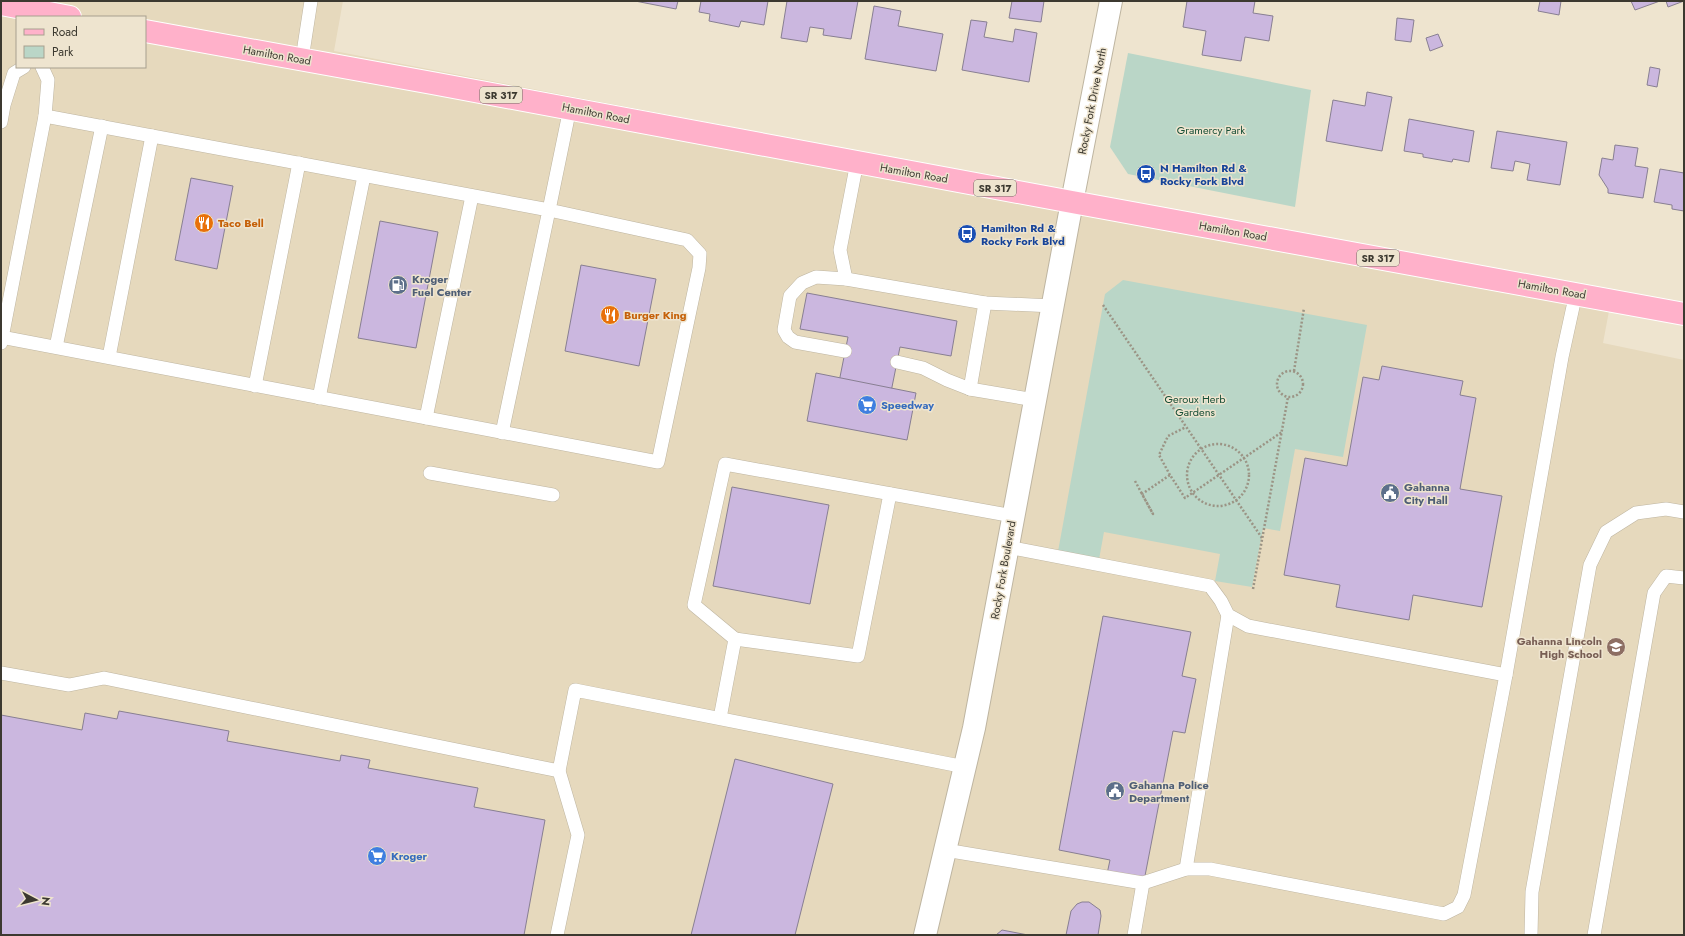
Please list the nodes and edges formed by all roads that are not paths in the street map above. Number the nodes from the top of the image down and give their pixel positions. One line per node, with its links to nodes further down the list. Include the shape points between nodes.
1 (311, 1): 7 (lane)
2 (1111, 1): 19 (street, Rocky Fork Drive North)
3 (1, 4): 4 (main road)
4 (46, 15): 5 (main road)
5 (58, 16)
6 (146, 31): 7 (main road, Hamilton Road / SR 317)
7 (302, 59): 10 (main road, Hamilton Road / SR 317)
8 (22, 68): 12 (lane, via 14,73)
9 (42, 68): 11 (lane, via 48,80)
10 (570, 108): 15 (main road, Hamilton Road / SR 317); 20 (lane)
11 (45, 116): 13 (lane); 26 (lane)
12 (1, 122)
13 (102, 126): 14 (lane); 27 (lane)
14 (152, 136): 16 (lane); 29 (lane)
15 (857, 162): 19 (main road, Hamilton Road / SR 317); 21 (lane, via 840,250)
16 (299, 163): 17 (lane); 31 (lane)
17 (364, 176): 18 (lane); 33 (lane)
18 (472, 196): 20 (lane); 35 (lane)
19 (1072, 202): 22 (main road, Hamilton Road / SR 317); 24 (street, Rocky Fork Boulevard)
20 (549, 210): 36 (lane); 36 (lane, via 688,240 700,254 699,268 658,462)
21 (846, 279): 23 (lane); 28 (lane, via 816,277 802,283 790,296 784,330 795,342)
22 (1576, 293): 25 (main road, Hamilton Road / SR 317); 47 (lane, via 1562,357)
23 (985, 303): 24 (lane); 32 (lane)
24 (1053, 306): 34 (street, Rocky Fork Boulevard)
25 (1684, 314)
26 (1, 339): 27 (lane)
27 (56, 347): 29 (lane)
28 (845, 351)
29 (109, 357): 31 (lane)
30 (897, 362): 32 (lane, via 923,368)
31 (255, 386): 33 (lane)
32 (970, 389): 34 (lane)
33 (318, 398): 35 (lane)
34 (1035, 400): 41 (street, Rocky Fork Boulevard)
35 (426, 418): 36 (lane)
36 (502, 433)
37 (430, 473): 39 (lane)
38 (890, 494): 41 (lane); 45 (lane, via 858,656); 45 (lane, via 725,464 694,605)
39 (553, 495)
40 (1684, 512): 57 (lane, via 1666,509 1636,512 1606,532 1590,565 1532,892)
41 (1013, 516): 42 (street, Rocky Fork Boulevard)
42 (1008, 547): 44 (lane, via 1210,586); 49 (street, Rocky Fork Boulevard)
43 (1684, 578): 58 (lane, via 1666,576 1654,593)
44 (1228, 615): 47 (lane, via 1248,626); 52 (lane)
45 (735, 639): 48 (lane)
46 (1, 673): 50 (lane, via 69,685 104,678)
47 (1506, 675): 52 (lane, via 1464,895 1458,907 1444,914 1210,869)
48 (720, 718): 49 (lane); 50 (lane, via 575,690)
49 (965, 767): 51 (street, Rocky Fork Boulevard)
50 (558, 771): 54 (lane, via 578,835)
51 (945, 850): 53 (lane); 55 (street, Rocky Fork Boulevard)
52 (1186, 869): 53 (lane)
53 (1143, 883): 56 (lane)
54 (557, 935)
55 (925, 935)
56 (1134, 935)
57 (1531, 935)
58 (1594, 935)

